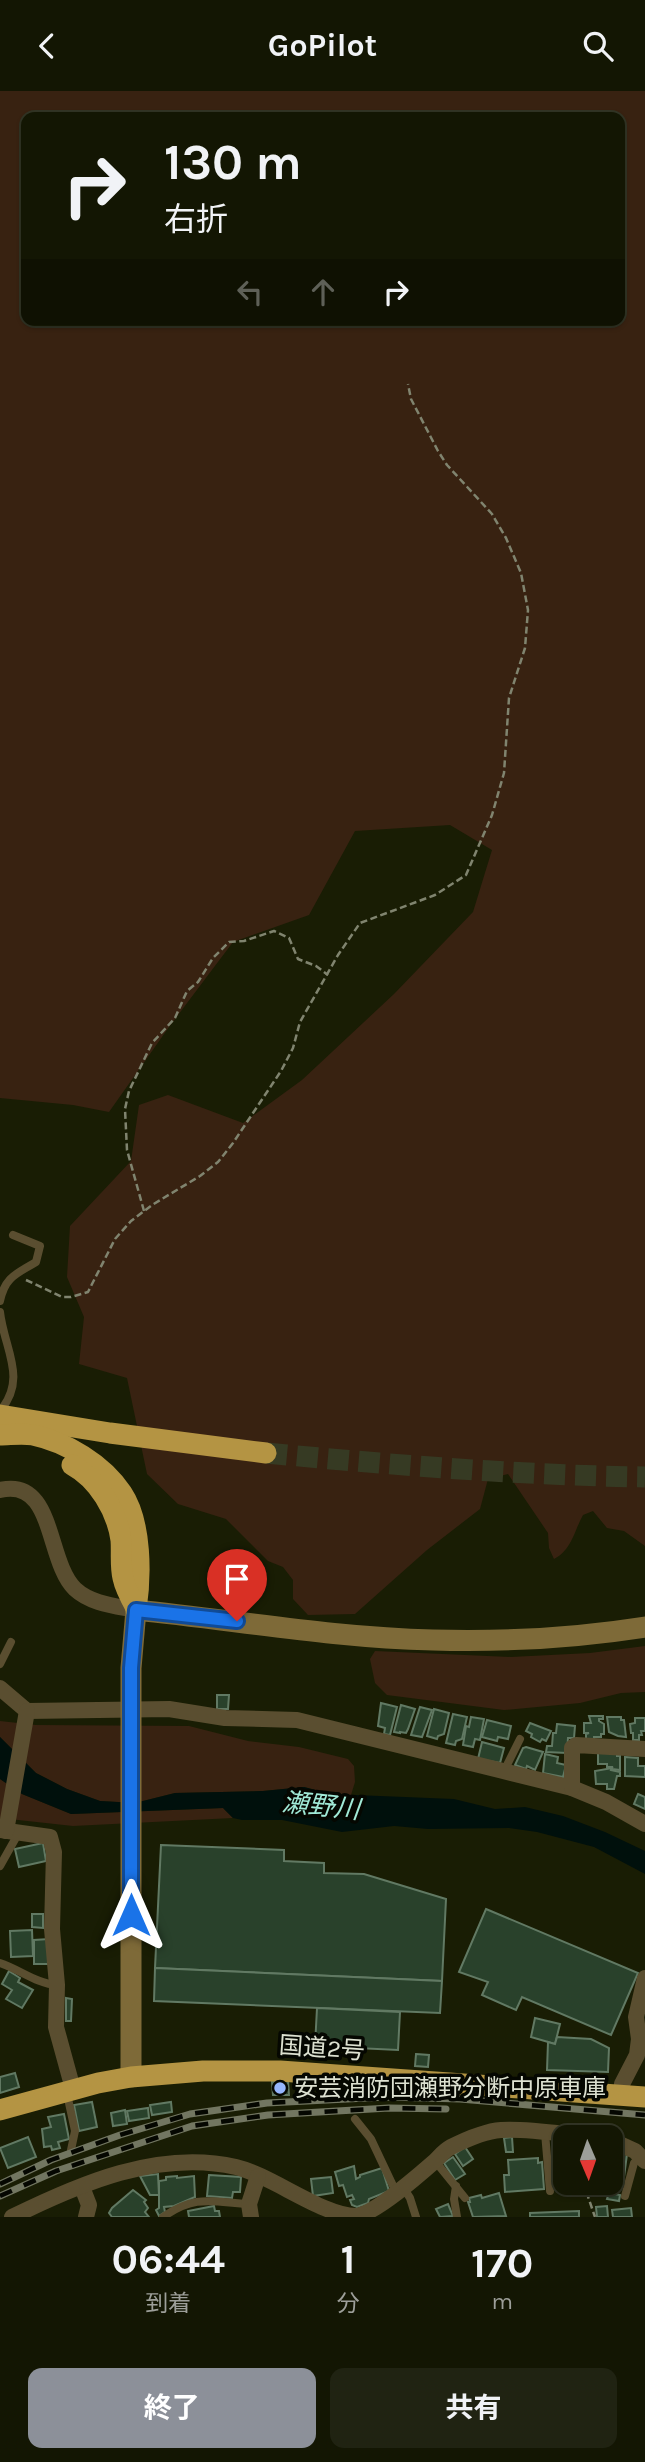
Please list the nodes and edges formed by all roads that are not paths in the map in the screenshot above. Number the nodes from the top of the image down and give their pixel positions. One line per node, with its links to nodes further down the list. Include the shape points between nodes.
1 (13, 1235): 2 (lane, via 40,1246 36,1262 11,1277)
2 (0, 1301)
3 (0, 1311): 4 (lane, via 15,1378)
4 (0, 1413): 7 (highway)
5 (0, 1435): 9 (highway, via 31,1435 60,1444 105,1473 123,1495 138,1548)
6 (0, 1447): 9 (highway, via 51,1453 80,1469 103,1493 117,1520 122,1578)
7 (266, 1453)
8 (0, 1490): 9 (street, via 32,1495 44,1514 58,1563 77,1591 103,1604)
9 (136, 1610): 10 (street, via 432,1640 547,1638); 25 (street, via 131,1668)
10 (645, 1627)
11 (11, 1642): 12 (lane)
12 (0, 1664)
13 (0, 1688): 14 (street)
14 (26, 1716): 17 (street, via 169,1709 225,1718 297,1720); 20 (street)
15 (520, 1739): 17 (lane)
16 (645, 1749): 18 (street, via 576,1745 572,1748)
17 (504, 1771): 18 (street)
18 (572, 1788): 19 (street)
19 (645, 1824)
20 (8, 1830): 21 (lane); 24 (street, via 50,1837)
21 (0, 1866)
22 (0, 1963): 24 (lane, via 45,1985)
23 (645, 1978): 27 (street, via 636,2017 637,2055)
24 (57, 1985): 26 (street, via 56,2027)
25 (131, 2077): 26 (highway, 国道2号); 27 (highway, 国道2号, via 280,2071)
26 (70, 2090): 29 (highway, 国道2号); 34 (lane, via 75,2131)
27 (621, 2096): 28 (highway, 国道2号)
28 (645, 2097)
29 (0, 2110)
30 (355, 2119): 40 (lane)
31 (545, 2133): 32 (street); 36 (street, via 500,2130 450,2148); 41 (lane)
32 (553, 2134)
33 (623, 2147): 35 (street)
34 (71, 2150)
35 (642, 2158): 42 (lane, via 634,2163)
36 (435, 2161): 39 (lane); 40 (street)
37 (258, 2176): 38 (street, via 236,2167 163,2164); 40 (street, via 341,2215 358,2216); 44 (street)
38 (79, 2185): 45 (street); 46 (street, via 89,2205)
39 (456, 2186): 43 (lane); 49 (lane)
40 (400, 2189): 48 (lane, via 410,2198)
41 (550, 2191)
42 (625, 2196)
43 (465, 2198)
44 (250, 2210): 47 (lane, via 197,2200)
45 (12, 2217)
46 (86, 2217)
47 (163, 2217)
48 (416, 2217)
49 (457, 2217)

